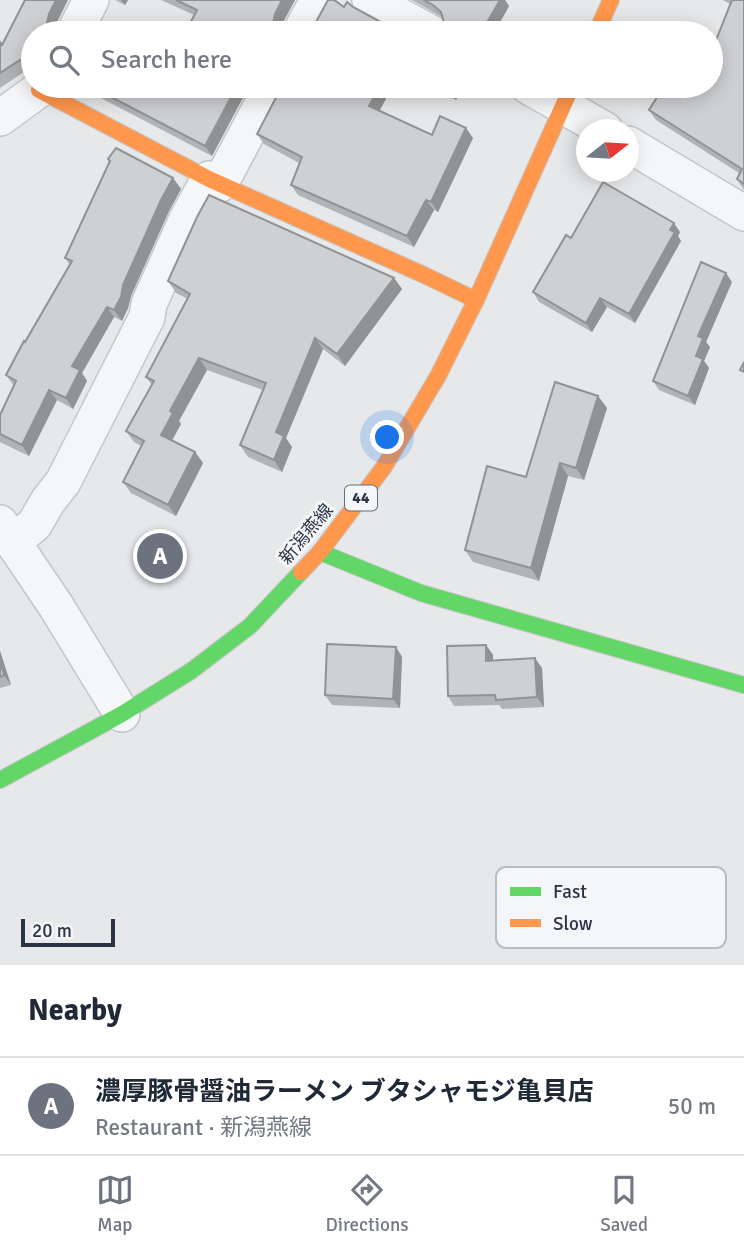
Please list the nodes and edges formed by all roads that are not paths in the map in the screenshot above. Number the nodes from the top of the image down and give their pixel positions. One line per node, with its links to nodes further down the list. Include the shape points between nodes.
1 (91, 0): 5 (street)
2 (318, 0): 6 (street)
3 (370, 0): 7 (street)
4 (611, 0): 8 (main road)
5 (80, 21)
6 (307, 21)
7 (409, 21)
8 (601, 21)
9 (27, 98): 14 (street)
10 (60, 98): 17 (main road)
11 (265, 98): 17 (street)
12 (566, 98): 19 (main road, 新潟燕線 / 44)
13 (570, 98): 15 (street)
14 (0, 118)
15 (593, 119)
16 (639, 151): 18 (street)
17 (214, 181): 19 (main road); 20 (street, via 187,219 147,317 63,482 34,525)
18 (744, 213)
19 (475, 300): 21 (main road, 新潟燕線 / 44, via 438,376 384,467)
20 (6, 532): 23 (street)
21 (320, 552): 22 (main road, via 421,593); 23 (main road, 新潟燕線 / 44, via 250,626 191,671)
22 (744, 685)
23 (122, 714): 24 (main road, 新潟燕線 / 44)
24 (0, 780)

